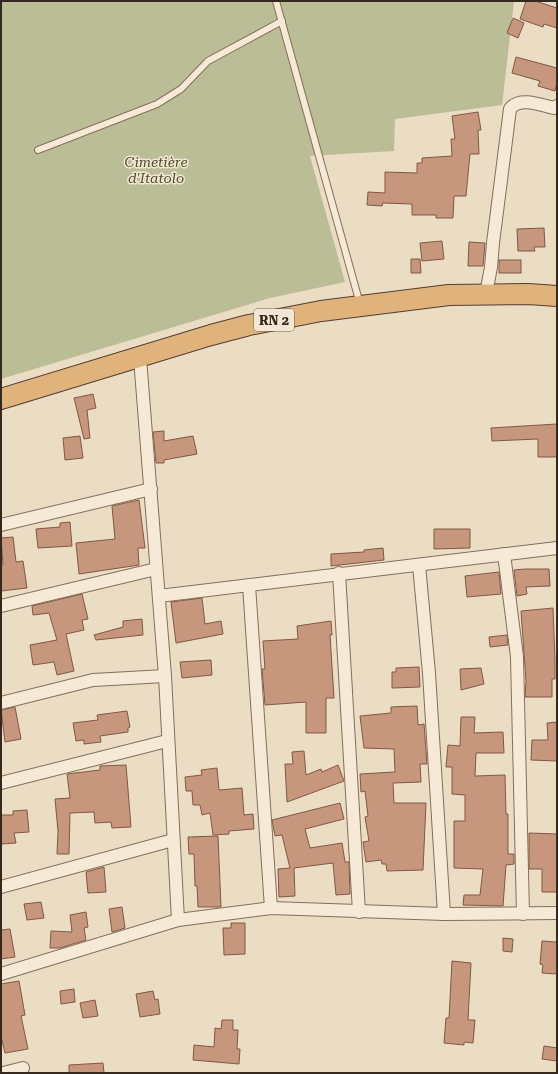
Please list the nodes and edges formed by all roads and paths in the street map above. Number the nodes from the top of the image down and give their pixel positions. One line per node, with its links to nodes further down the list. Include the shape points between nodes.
1 (276, 1): 2 (lane)
2 (282, 21): 4 (lane, via 208,61 181,89 157,104); 7 (lane)
3 (557, 106): 5 (street, via 554,108 522,101 510,109)
4 (38, 150)
5 (486, 294): 6 (highway, RN 2); 7 (highway, RN 2, via 412,299)
6 (557, 296)
7 (360, 306): 8 (highway, RN 2, via 249,325)
8 (140, 358): 9 (highway, RN 2); 10 (street)
9 (1, 399)
10 (151, 489): 11 (street); 15 (street)
11 (1, 525)
12 (557, 548): 13 (street)
13 (504, 554): 14 (street); 30 (street, via 517,657)
14 (419, 565): 16 (street); 29 (street, via 430,688)
15 (156, 569): 18 (street); 19 (street)
16 (339, 573): 17 (street); 27 (street)
17 (249, 585): 18 (street); 26 (street)
18 (159, 596): 20 (street)
19 (1, 606)
20 (165, 676): 21 (street, via 93,680); 22 (street)
21 (1, 703)
22 (167, 741): 23 (street); 24 (street)
23 (1, 783)
24 (173, 840): 25 (street); 31 (street)
25 (1, 887)
26 (271, 908): 27 (street); 31 (street)
27 (359, 912): 29 (street)
28 (557, 913): 30 (street)
29 (444, 914): 30 (street)
30 (523, 914)
31 (178, 920): 32 (street)
32 (1, 974)
33 (23, 1068): 34 (street)
34 (3, 1073)

